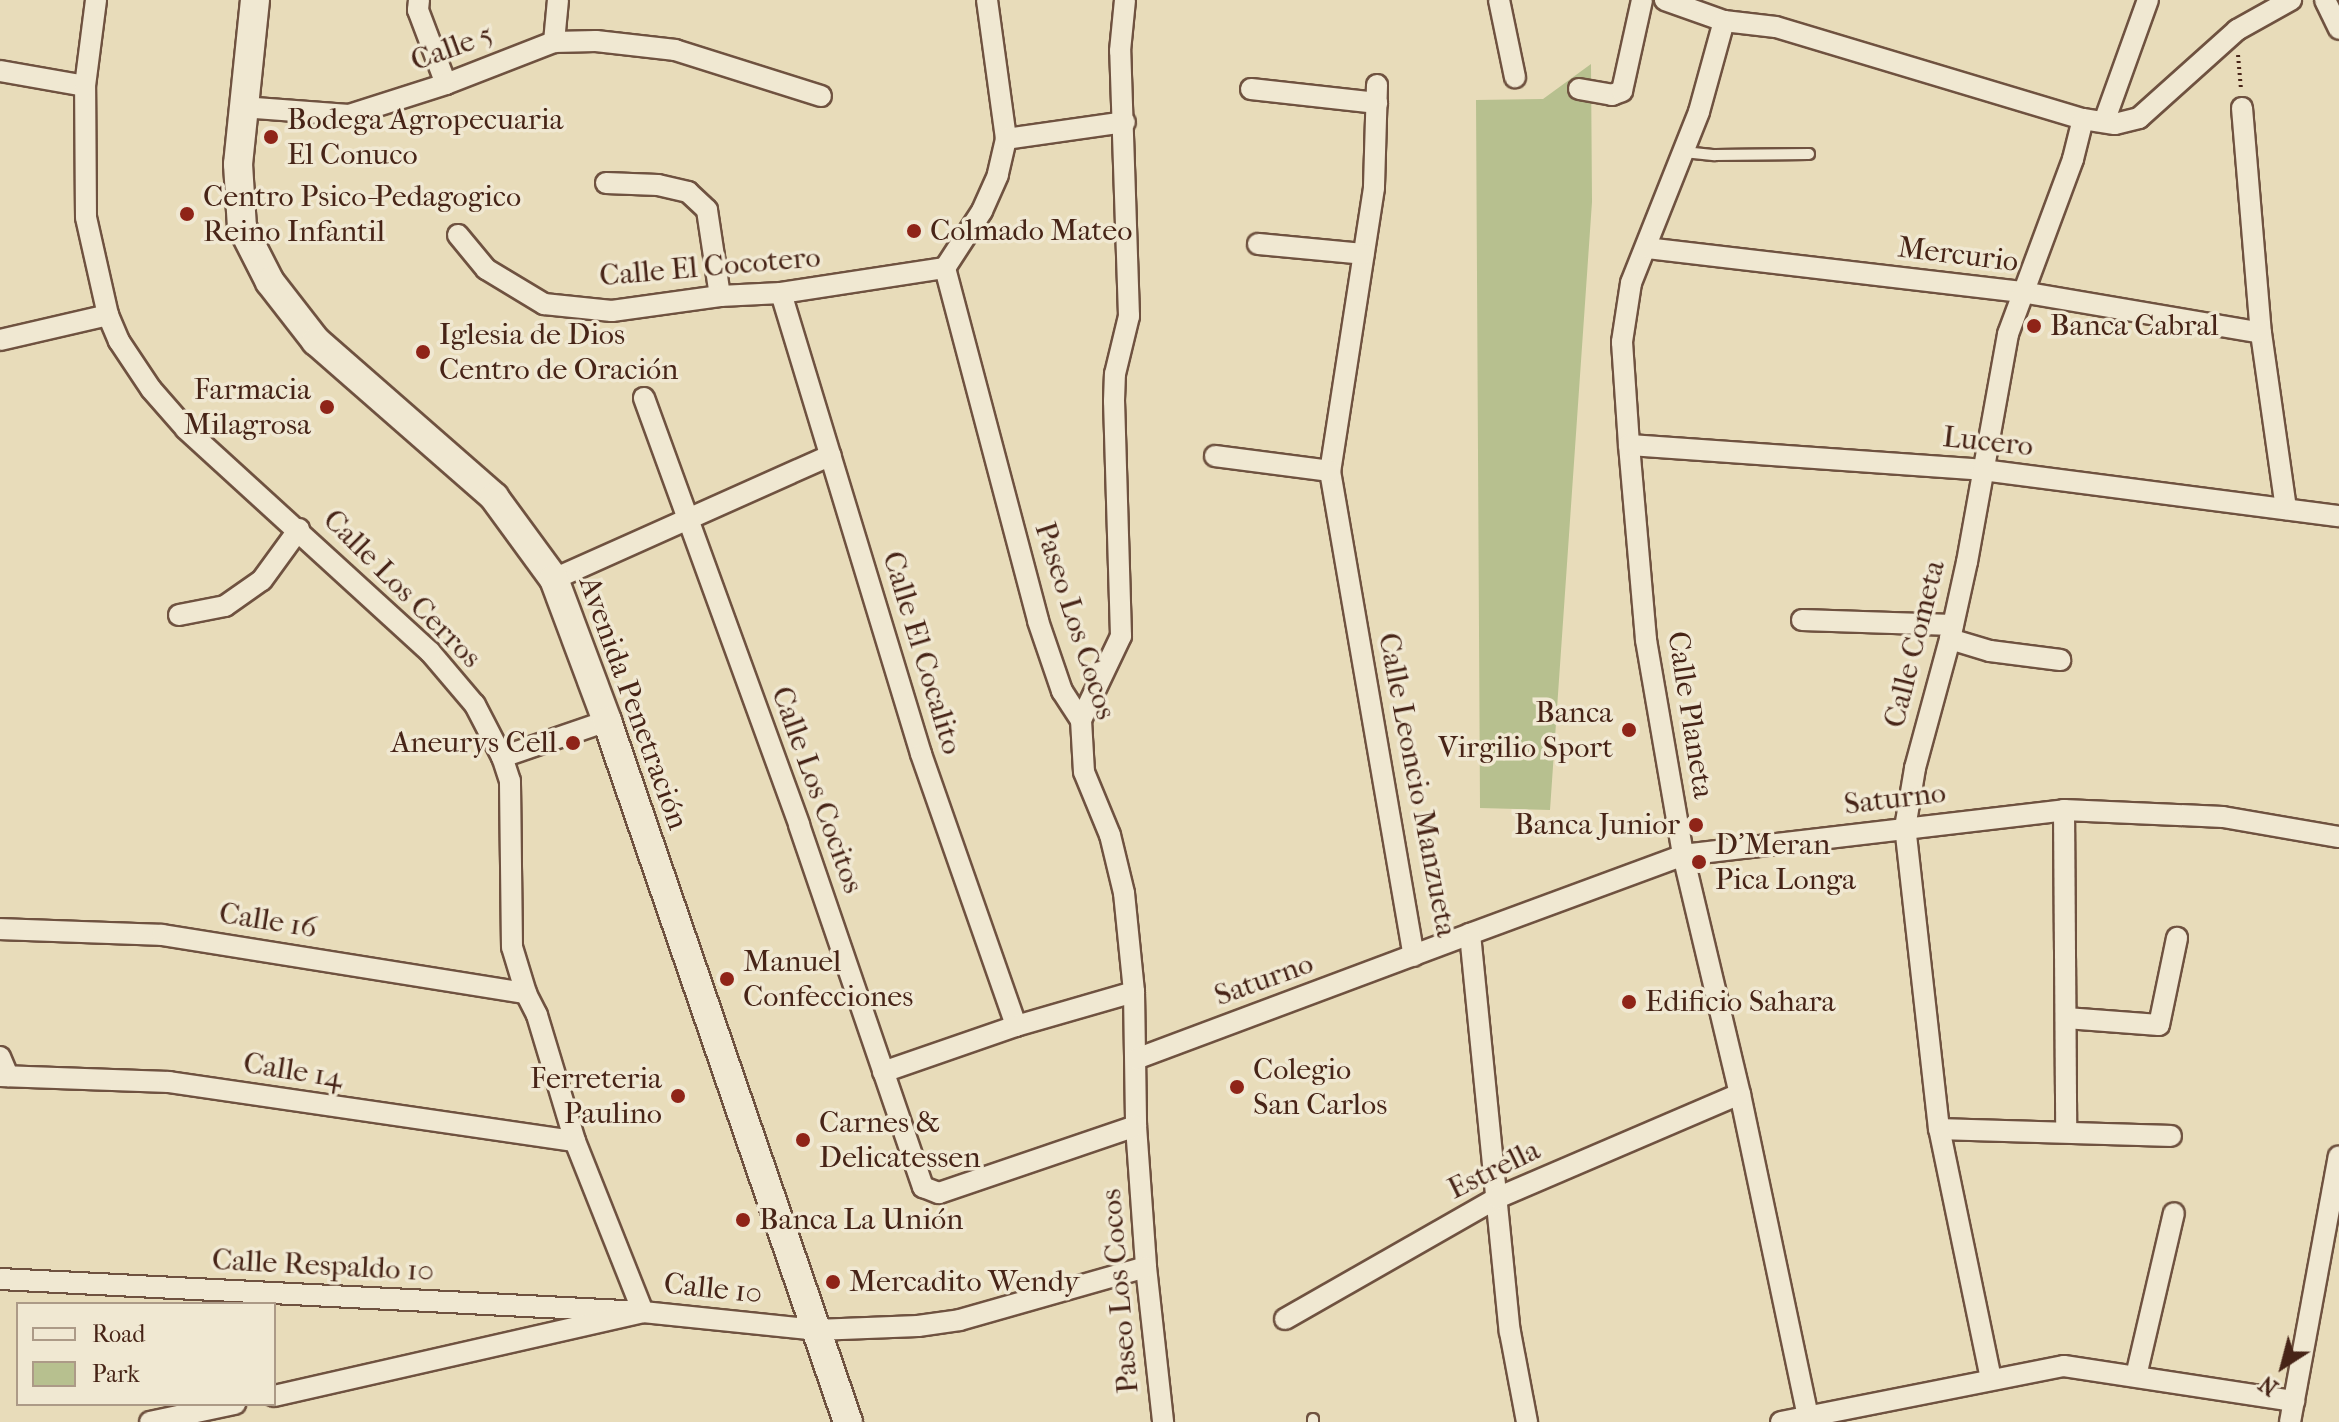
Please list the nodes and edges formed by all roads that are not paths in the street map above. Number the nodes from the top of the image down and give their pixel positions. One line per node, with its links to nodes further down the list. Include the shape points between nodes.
1 (96, 0): 19 (street, Calle Los Cerros)
2 (255, 0): 23 (street, Avenida Penetración)
3 (419, 0): 18 (street, via 418,10)
4 (558, 0): 15 (street)
5 (987, 0): 28 (street)
6 (1125, 0): 26 (street, via 1120,51)
7 (1499, 0): 17 (street)
8 (1642, 0): 21 (street, via 1622,91 1612,95)
9 (1665, 0): 13 (street)
10 (2148, 0): 27 (street)
11 (2291, 0): 27 (street, via 2237,30 2139,118)
12 (2325, 0): 14 (street)
13 (1713, 11): 25 (street); 29 (street, Calle Planeta, via 1699,112)
14 (2339, 29)
15 (554, 42): 18 (street, Calle 5); 22 (street, Calle 5, via 675,50)
16 (0, 71): 19 (street)
17 (1515, 77)
18 (446, 84): 23 (street, Calle 5, via 349,115)
19 (85, 86): 40 (street, Calle Los Cerros, via 86,217)
20 (1251, 89): 35 (street, Calle Leoncio Manzueta, via 1377,94 1374,188)
21 (1579, 89)
22 (821, 96)
23 (242, 107): 53 (street, Avenida Penetración, via 242,227 270,282 316,341 494,497)
24 (2242, 108): 41 (street)
25 (2083, 119): 27 (street); 37 (street, Calle Cometa)
26 (1125, 122): 28 (street); 58 (street, via 1129,316 1114,401 1121,636)
27 (2104, 122)
28 (1006, 139): 36 (street, via 982,211)
29 (1684, 152): 30 (lane); 34 (street, Calle Planeta)
30 (1809, 154)
31 (606, 183): 39 (street, via 688,192 707,210)
32 (458, 235): 39 (street, Calle El Cocotero, via 486,269 544,304 612,311)
33 (1258, 244): 35 (street)
34 (1647, 248): 37 (street, Mercurio); 44 (street, Calle Planeta, via 1631,283 1622,342)
35 (1364, 254): 48 (street, Calle Leoncio Manzueta)
36 (945, 268): 38 (street, Calle El Cocotero); 58 (street, Paseo Los Cocos, via 1038,621 1062,691)
37 (2022, 292): 41 (street, Mercurio); 47 (street, Calle Cometa, via 2008,334)
38 (781, 293): 39 (street, Calle El Cocotero); 45 (street, Calle El Cocalito)
39 (720, 296)
40 (108, 315): 42 (street); 52 (street, Calle Los Cerros, via 151,389 186,429)
41 (2261, 333): 49 (street)
42 (0, 340)
43 (644, 398): 51 (street, Calle Los Cocitos)
44 (1629, 445): 47 (street, Lucero); 64 (street, Calle Planeta, via 1646,640)
45 (831, 455): 51 (street); 72 (street, Calle El Cocalito, via 921,754)
46 (1215, 456): 48 (street)
47 (1983, 470): 49 (street, Lucero); 56 (street, Calle Cometa)
48 (1330, 471): 68 (street, Calle Leoncio Manzueta)
49 (2286, 509): 50 (street, Lucero)
50 (2339, 516)
51 (687, 519): 53 (street); 75 (street, Calle Los Cocitos)
52 (299, 529): 54 (street, via 262,580 225,606); 60 (street, Calle Los Cerros, via 430,652 475,705)
53 (554, 579): 59 (street, Avenida Penetración)
54 (179, 615)
55 (1802, 620): 56 (street)
56 (1952, 632): 57 (street, via 1990,651); 62 (street, Calle Cometa, via 1915,768)
57 (2060, 660)
58 (1081, 720): 69 (street, Paseo Los Cocos, via 1084,772 1110,835 1124,893)
59 (607, 721): 60 (street); 89 (street, Avenida Penetración)
60 (502, 757): 70 (street, Calle Los Cerros, via 510,781 512,947)
61 (2064, 810): 62 (street, Saturno); 63 (street, Saturno, via 2223,817); 71 (street)
62 (1905, 828): 64 (street, Saturno); 78 (street, Calle Cometa)
63 (2339, 837)
64 (1683, 855): 66 (street, Saturno); 76 (street, Calle Planeta)
65 (0, 929): 70 (street, Calle 16, via 162,935)
66 (1470, 934): 68 (street, Calle Leoncio Manzueta); 83 (street, Calle Leoncio Manzueta)
67 (2177, 938): 71 (street, via 2159,1025)
68 (1414, 956): 73 (street, Saturno)
69 (1134, 992): 72 (street); 73 (street, Paseo Los Cocos)
70 (526, 993): 81 (street, Calle Los Cerros)
71 (2066, 1018): 79 (street)
72 (1016, 1026): 75 (street)
73 (1136, 1059): 77 (street, Paseo Los Cocos)
74 (3, 1070): 81 (street, Calle 14, via 169,1082)
75 (883, 1072): 77 (street, Calle Los Cocitos, via 923,1187 939,1193)
76 (1740, 1094): 83 (street, Estrella); 95 (street, Calle Planeta)
77 (1136, 1126): 85 (street, Paseo Los Cocos)
78 (1939, 1129): 79 (street); 91 (street, Calle Cometa)
79 (2066, 1132): 80 (street)
80 (2171, 1136)
81 (575, 1141): 87 (street, Calle Los Cerros)
82 (2339, 1156): 93 (street)
83 (1497, 1198): 88 (street, Estrella); 99 (street, Calle Leoncio Manzueta, via 1510,1332)
84 (2174, 1213): 90 (street)
85 (1146, 1267): 89 (street, Calle 10, via 960,1320); 98 (street, Paseo Los Cocos)
86 (0, 1279): 87 (street, Calle Respaldo 10)
87 (643, 1312): 89 (street, Calle 10); 92 (street, Calle 10)
88 (1285, 1319)
89 (816, 1330): 97 (street, Avenida Penetración)
90 (2136, 1376): 91 (street, via 2064,1366); 93 (street)
91 (1991, 1379): 95 (street)
92 (276, 1396)
93 (2294, 1401): 101 (street)
94 (226, 1406): 96 (street)
95 (1809, 1420): 100 (street)
96 (150, 1422)
97 (848, 1422)
98 (1163, 1422)
99 (1527, 1422)
100 (1781, 1422)
101 (2290, 1422)

